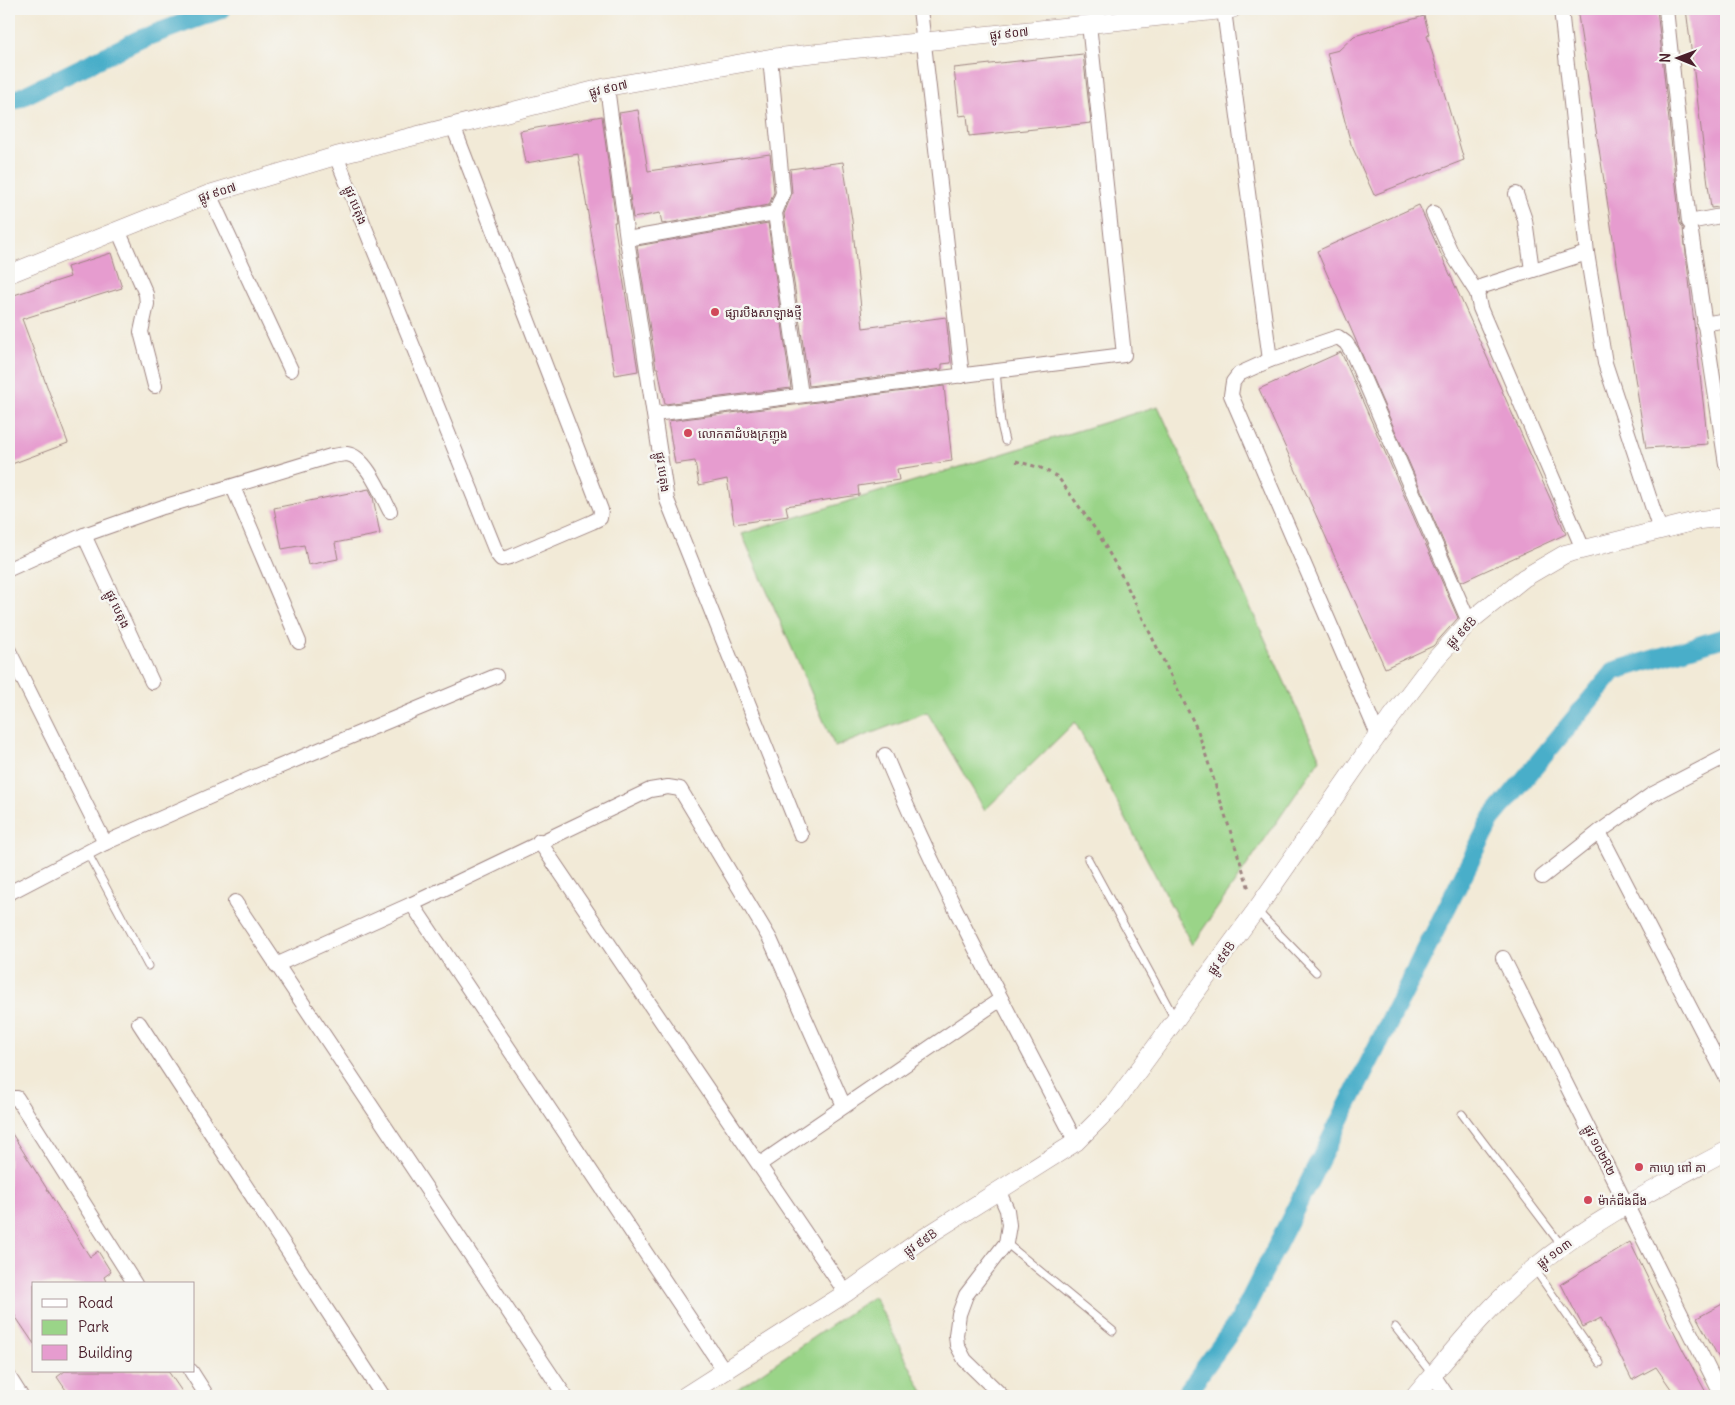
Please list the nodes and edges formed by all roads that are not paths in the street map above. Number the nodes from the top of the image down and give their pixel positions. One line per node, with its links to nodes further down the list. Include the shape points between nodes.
1 (920, 9): 7 (street)
2 (1228, 9): 5 (street, ផ្លូវ ៩០៧); 26 (street)
3 (1561, 9): 20 (street)
4 (1666, 9): 16 (street, via 1689,222)
5 (1160, 12): 6 (street, ផ្លូវ ៩០៧)
6 (1089, 24): 7 (street, ផ្លូវ ៩០៧); 28 (street, via 1124,355)
7 (925, 42): 8 (street, ផ្លូវ ៩០៧); 29 (street)
8 (770, 58): 9 (street, ផ្លូវ ៩០៧); 14 (street, via 783,194)
9 (607, 87): 10 (street, ផ្លូវ ៩០៧); 19 (street, ផ្លូវ បេតុង)
10 (453, 126): 11 (street, ផ្លូវ ៩០៧); 11 (street, ផ្លូវ បេតុង, via 601,510 600,518 592,522 501,559)
11 (336, 156): 12 (street, ផ្លូវ ៩០៧)
12 (209, 194): 17 (street, ផ្លូវ ៩០៧); 27 (street)
13 (1516, 194): 21 (street, via 1525,220)
14 (775, 213): 19 (street); 31 (street)
15 (1433, 213): 23 (street, via 1451,252)
16 (1726, 215)
17 (118, 230): 22 (street, ផ្លូវ ៩០៧); 30 (street, via 146,294 141,332)
18 (1691, 232): 25 (street)
19 (627, 239): 32 (street, ផ្លូវ បេតុង)
20 (1587, 254): 21 (street); 38 (street, via 1605,364)
21 (1532, 270): 23 (street, via 1483,286)
22 (9, 274)
23 (1477, 293): 40 (street, via 1480,308)
24 (1726, 320): 25 (street)
25 (1704, 324): 34 (street)
26 (1270, 360): 42 (street, via 1338,337 1346,343); 47 (street, via 1239,374 1233,382 1232,395)
27 (291, 370)
28 (996, 371): 29 (street); 33 (lane)
29 (962, 376): 31 (street)
30 (155, 386)
31 (801, 395): 32 (street)
32 (654, 414): 51 (street, ផ្លូវ បេតុង, via 667,500)
33 (1005, 441)
34 (1726, 464)
35 (233, 487): 36 (street, via 331,456 348,454 367,469); 39 (street); 43 (street)
36 (390, 511)
37 (1726, 517): 38 (street, ផ្លូវ ៩៩B)
38 (1660, 530): 40 (street, ផ្លូវ ៩៩B)
39 (84, 535): 41 (street); 46 (street, ផ្លូវ បេតុង)
40 (1583, 549): 42 (street, ផ្លូវ ៩៩B, via 1565,554 1524,578)
41 (9, 569)
42 (1469, 622): 47 (street, ផ្លូវ ៩៩B, via 1433,662)
43 (299, 642)
44 (9, 651): 53 (street)
45 (496, 676): 53 (street)
46 (152, 682)
47 (1378, 734): 60 (street, ផ្លូវ ៩៩B)
48 (885, 755): 65 (street, via 906,806)
49 (1726, 756): 50 (street, via 1651,796)
50 (1599, 832): 56 (street); 68 (street)
51 (800, 835)
52 (539, 841): 59 (street); 70 (street, via 650,790 680,789 770,939); 74 (street)
53 (105, 843): 54 (street)
54 (87, 852): 57 (street); 63 (lane)
55 (1088, 859): 66 (lane)
56 (1542, 877)
57 (9, 893)
58 (235, 902): 62 (street)
59 (412, 904): 62 (street); 85 (street)
60 (1256, 910): 64 (lane); 66 (street, ផ្លូវ ៩៩B)
61 (1503, 958): 76 (street, ផ្លូវ ១០២R២)
62 (276, 965): 92 (street)
63 (148, 966)
64 (1316, 972)
65 (1001, 998): 70 (street); 72 (street)
66 (1176, 1019): 72 (street, ផ្លូវ ៩៩B, via 1113,1105)
67 (139, 1023): 91 (street)
68 (1726, 1077)
69 (9, 1098): 80 (street, via 17,1098)
70 (844, 1106): 74 (street)
71 (1462, 1114): 78 (lane)
72 (1076, 1142): 75 (street, ផ្លូវ ៩៩B)
73 (1726, 1151): 76 (street, ផ្លូវ ១០៣)
74 (760, 1164): 81 (street)
75 (999, 1192): 77 (street, via 1008,1217); 81 (street, ផ្លូវ ៩៩B, via 922,1239)
76 (1628, 1204): 78 (street, ផ្លូវ ១០៣); 97 (street, ផ្លូវ ១០២R២)
77 (1006, 1243): 83 (lane); 94 (street, via 966,1295 956,1334 964,1360)
78 (1563, 1246): 79 (street, ផ្លូវ ១០៣)
79 (1534, 1268): 84 (lane); 87 (street, ផ្លូវ ១០៣, via 1494,1305)
80 (135, 1282)
81 (846, 1293): 85 (street, ផ្លូវ ៩៩B)
82 (1395, 1327): 87 (lane)
83 (1113, 1331)
84 (1600, 1363)
85 (724, 1370): 93 (street, ផ្លូវ ៩៩B)
86 (192, 1372): 90 (street)
87 (1433, 1375): 95 (street, ផ្លូវ ១០៣); 96 (street)
88 (9, 1377): 89 (street)
89 (21, 1396)
90 (207, 1396)
91 (383, 1396)
92 (565, 1396)
93 (684, 1396)
94 (1002, 1396)
95 (1415, 1396)
96 (1447, 1396)
97 (1722, 1396)

